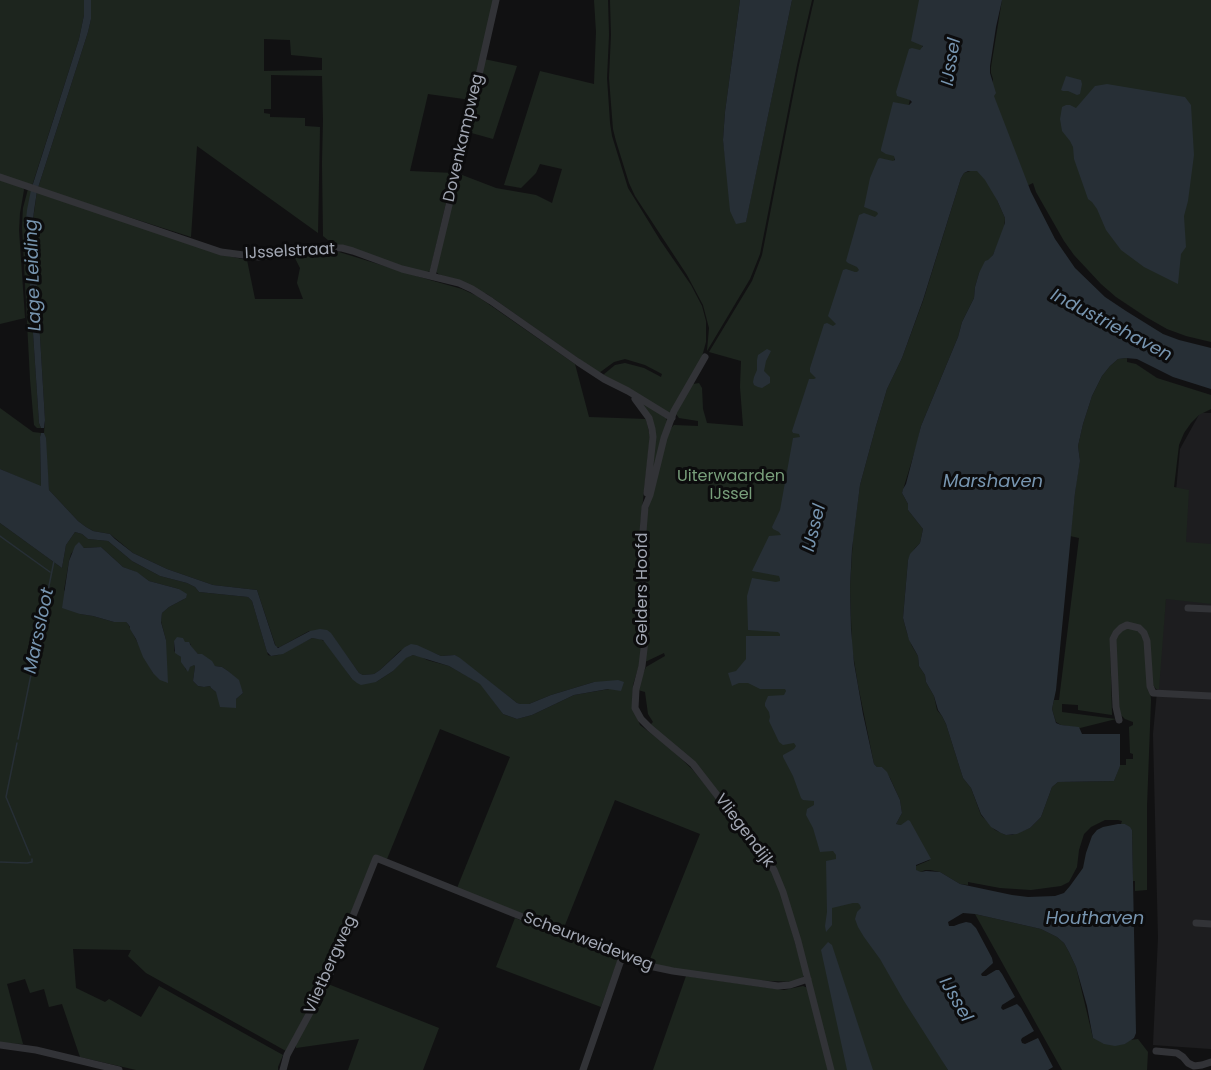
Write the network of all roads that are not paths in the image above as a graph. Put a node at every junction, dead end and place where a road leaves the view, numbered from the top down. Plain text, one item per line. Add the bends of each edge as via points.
1 (496, 0) edge
2 (0, 177) edge
3 (432, 276) junction
4 (705, 357) dead end
5 (628, 391) junction
6 (672, 418) junction
7 (645, 507) junction
8 (1188, 608) dead end
9 (1211, 609) edge
10 (636, 689) joint
11 (1211, 696) edge
12 (1119, 720) dead end
13 (376, 858) joint
14 (1196, 923) dead end
15 (1211, 924) edge
16 (622, 957) junction
17 (808, 979) junction
18 (0, 1045) edge
19 (1156, 1051) dead end
20 (1211, 1062) edge
21 (119, 1070) edge
22 (283, 1070) edge
23 (583, 1070) edge
24 (831, 1070) edge

1 - 3 street, Dovenkampweg
2 - 3 street, IJsselstraat via 221,252 259,256 342,248
3 - 5 street, IJsselstraat via 472,288 578,362
4 - 6 street, Gelders Hoofd
5 - 6 street, IJsselstraat
5 - 7 street, IJsselstraat via 643,408 652,429
6 - 7 street, Gelders Hoofd
7 - 10 street, Gelders Hoofd via 645,640
8 - 9 street
10 - 17 street, Vliegendijk via 635,708 641,719 693,764 774,870
11 - 12 street via 1153,693 1144,633 1127,626 1113,639
13 - 16 street, Scheurweideweg
13 - 22 street, Vlietbergweg via 327,981
14 - 15 street
16 - 17 street, Scheurweideweg via 664,970 773,986
16 - 23 street
17 - 24 street, Vliegendijk
18 - 21 street
19 - 20 street via 1177,1053 1194,1066

